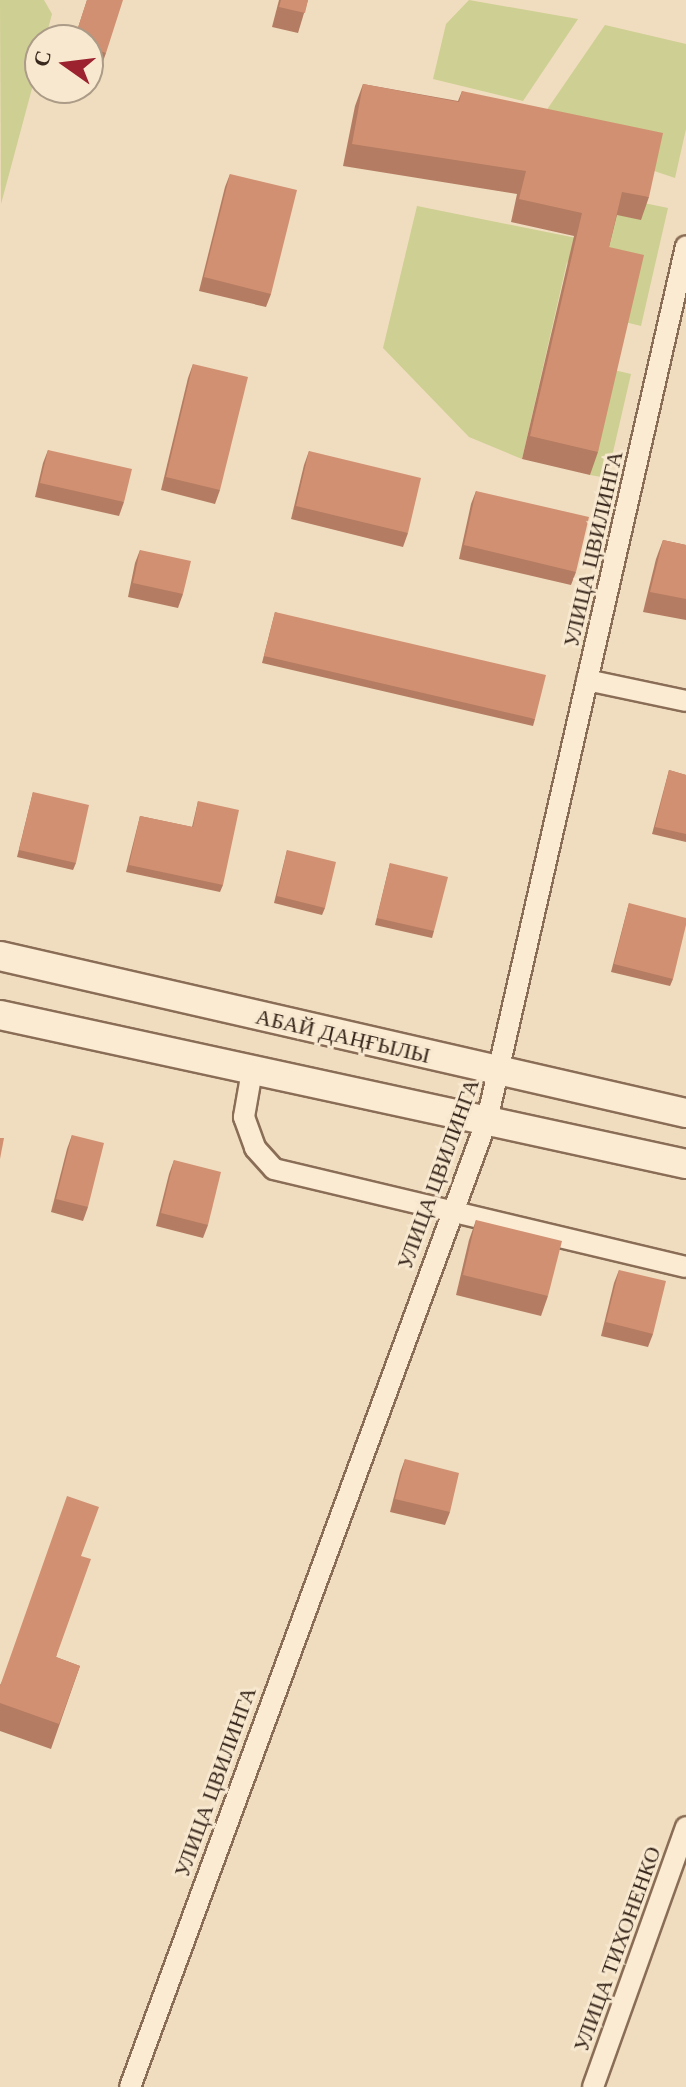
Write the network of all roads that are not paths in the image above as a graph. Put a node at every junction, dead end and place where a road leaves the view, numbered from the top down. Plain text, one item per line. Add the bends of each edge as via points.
1 (686, 246) edge
2 (587, 680) junction
3 (686, 701) edge
4 (0, 956) edge
5 (0, 1015) edge
6 (252, 1071) junction
7 (499, 1072) junction
8 (686, 1113) edge
9 (487, 1120) junction
10 (686, 1164) edge
11 (450, 1213) junction
12 (686, 1267) edge
13 (686, 1827) edge
14 (130, 2087) edge
15 (593, 2087) edge

1 - 2 street, УЛИЦА ЦВИЛИНГА
2 - 3 street
2 - 7 street, УЛИЦА ЦВИЛИНГА
4 - 7 street, АБАЙ ДАҢҒЫЛЫ
5 - 6 street
6 - 9 street
6 - 11 street via 244,1117 255,1148 274,1169
7 - 8 street, АБАЙ ДАҢҒЫЛЫ
7 - 9 street, УЛИЦА ЦВИЛИНГА
9 - 10 street
9 - 11 street, УЛИЦА ЦВИЛИНГА
11 - 12 street
11 - 14 street, УЛИЦА ЦВИЛИНГА
13 - 15 street, УЛИЦА ТИХОНЕНКО

